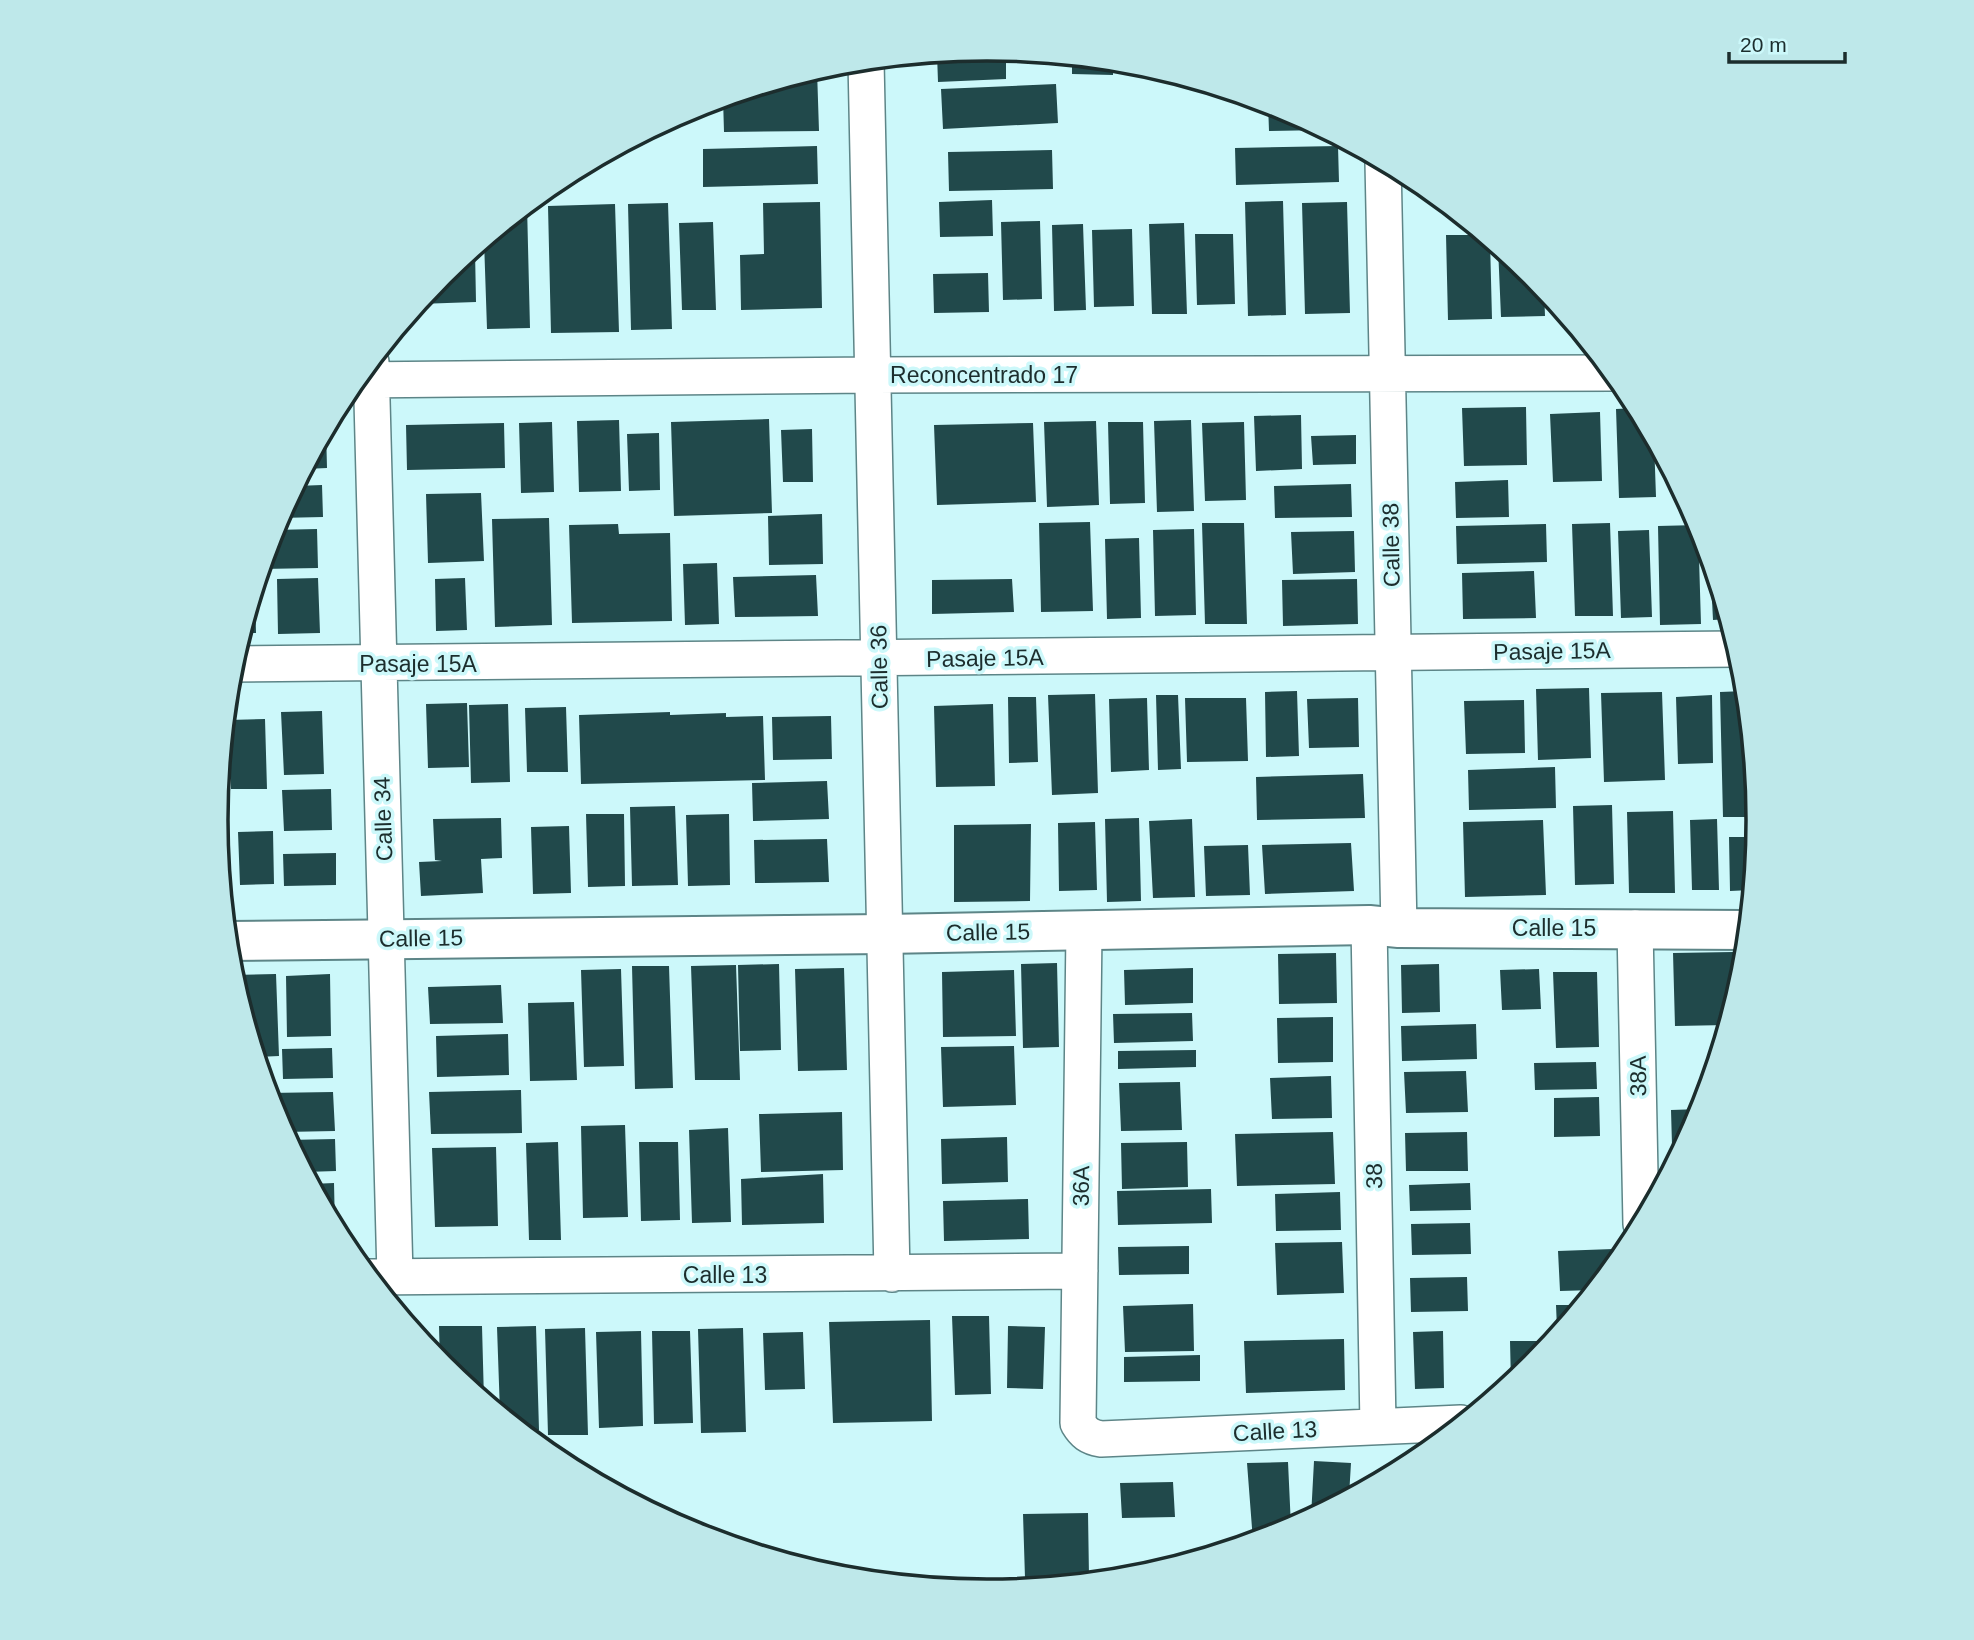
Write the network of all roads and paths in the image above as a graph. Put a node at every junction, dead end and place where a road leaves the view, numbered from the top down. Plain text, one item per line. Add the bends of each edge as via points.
1 (866, 72) edge
2 (1383, 173) edge
3 (1600, 373) edge
4 (373, 374) edge
5 (1387, 374) junction
6 (873, 375) junction
7 (366, 384) edge
8 (1726, 649) edge
9 (1393, 654) junction
10 (878, 659) junction
11 (245, 664) edge
12 (379, 664) junction
13 (1384, 926) junction
14 (1635, 928) junction
15 (1084, 930) junction
16 (1737, 930) edge
17 (885, 934) junction
18 (386, 939) junction
19 (238, 940) edge
20 (1641, 1205) edge
21 (1080, 1271) junction
22 (892, 1274) junction
23 (382, 1276) edge
24 (1447, 1424) edge
25 (1378, 1426) junction
26 (1089, 1437) joint

1 - 6 street, Calle 36
2 - 5 street, Calle 38
3 - 5 street, Reconcentrado 17
4 - 6 street, Reconcentrado 17
5 - 6 street, Reconcentrado 17
5 - 9 street, Calle 38
6 - 10 street, Calle 36
7 - 12 street, Calle 34
8 - 9 street, Pasaje 15A
9 - 10 street, Pasaje 15A
9 - 13 street, Calle 38
10 - 12 street, Pasaje 15A
10 - 17 street, Calle 36
11 - 12 street, Pasaje 15A
12 - 18 street, Calle 34
13 - 14 street, Calle 15
13 - 15 street, Calle 15
13 - 25 street, 38
14 - 16 street, Calle 15
14 - 20 street, 38A
15 - 17 street, Calle 15
15 - 21 street, 36A
17 - 18 street, Calle 15
17 - 22 street, Calle 36
18 - 19 street, Calle 15
18 - 23 street, Calle 34
21 - 22 street, Calle 13
21 - 26 street, 36A via 1078,1423
22 - 23 street, Calle 13
24 - 25 street, Calle 13
25 - 26 street, Calle 13

